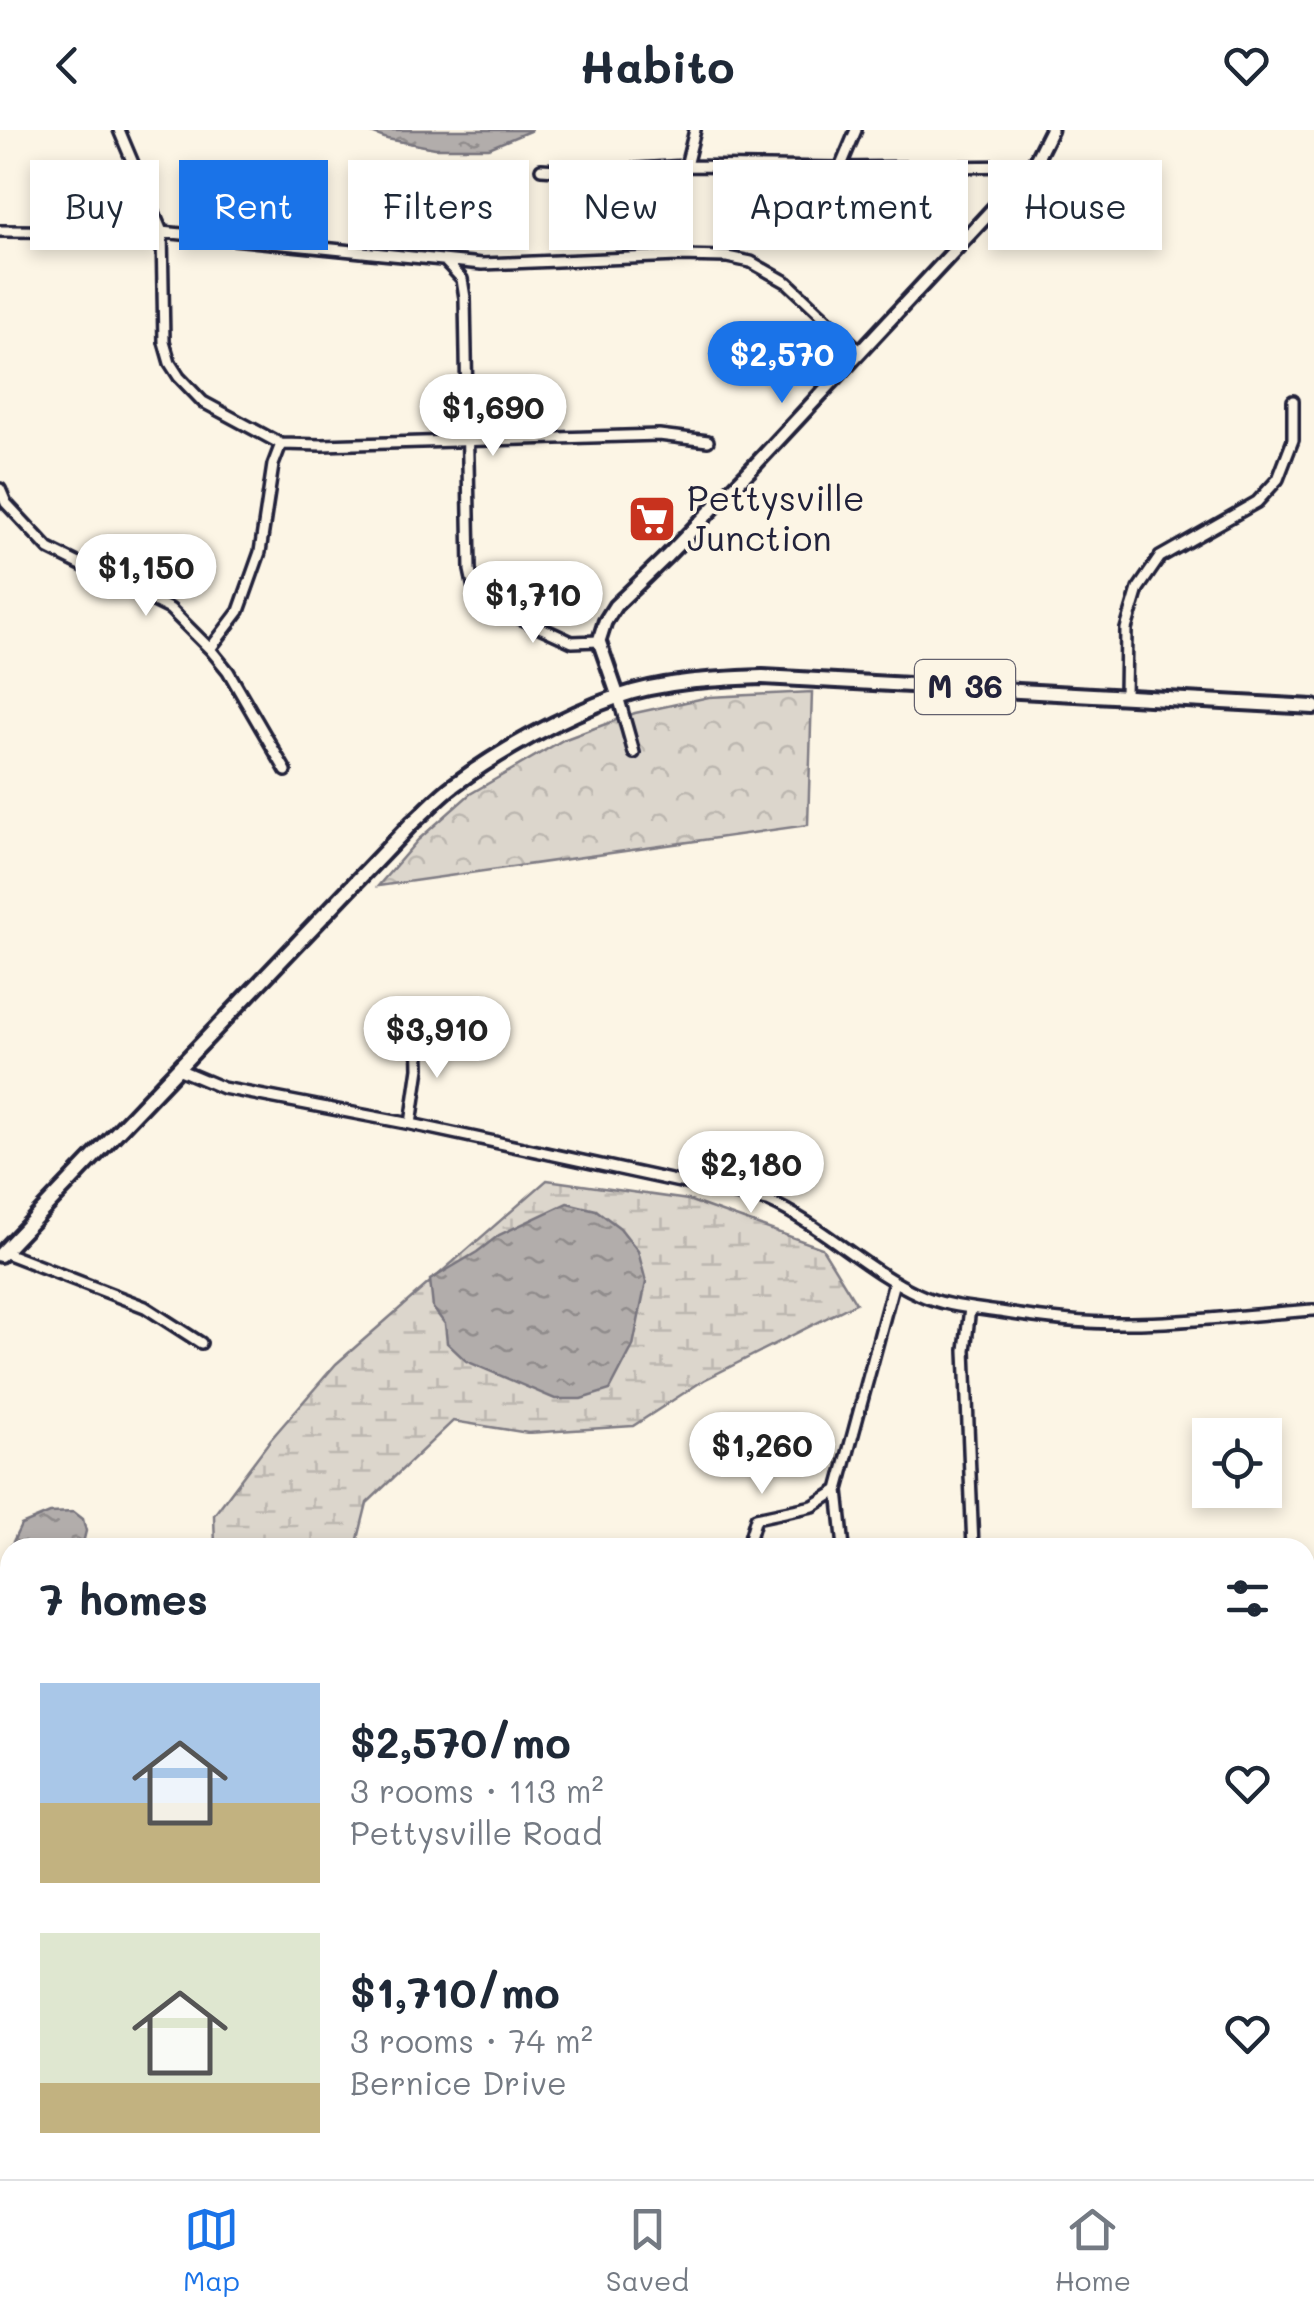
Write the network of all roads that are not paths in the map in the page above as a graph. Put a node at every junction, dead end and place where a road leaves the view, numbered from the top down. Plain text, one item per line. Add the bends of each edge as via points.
1 (119, 130) edge
2 (695, 130) edge
3 (856, 130) edge
4 (1050, 130) edge
5 (688, 160) edge
6 (843, 160) edge
7 (1036, 160) edge
8 (541, 169) dead end
9 (549, 170) edge
10 (988, 214) edge
11 (0, 232) edge
12 (162, 232) junction
13 (445, 262) junction
14 (860, 351) junction
15 (1292, 401) dead end
16 (466, 440) junction
17 (708, 441) dead end
18 (281, 444) junction
19 (0, 490) edge
20 (599, 642) junction
21 (210, 648) junction
22 (618, 696) junction
23 (1124, 696) junction
24 (1314, 707) edge
25 (634, 752) dead end
26 (286, 771) dead end
27 (418, 1034) dead end
28 (178, 1069) junction
29 (411, 1124) junction
30 (2, 1253) edge
31 (894, 1282) junction
32 (970, 1308) junction
33 (1314, 1310) edge
34 (201, 1342) dead end
35 (838, 1490) junction
36 (749, 1538) edge
37 (843, 1538) edge
38 (973, 1538) edge

1 - 12 street
2 - 5 street
3 - 6 street
4 - 7 main road
8 - 9 street
10 - 14 main road
11 - 12 street
12 - 13 street
12 - 18 street via 170,362 203,402
13 - 14 street via 728,257 788,283
13 - 16 street via 462,278
14 - 20 main road via 614,606
15 - 23 street via 1293,440 1278,480 1256,502 1160,557 1138,588 1126,629
16 - 17 street via 659,435
16 - 18 street
16 - 20 street via 476,598 572,642
18 - 21 street via 260,552 239,611
19 - 21 street via 49,549 170,609
20 - 22 main road
21 - 26 street
22 - 23 main road, M 36 via 685,682 762,677
22 - 25 street
22 - 28 main road, M 36 via 452,786
23 - 24 main road, M 36
27 - 29 street
28 - 29 street via 223,1088
28 - 30 main road, M 36
29 - 31 street via 768,1201
30 - 34 street via 145,1308
31 - 32 street
31 - 35 street
32 - 33 street via 1134,1324
32 - 38 street via 965,1350
35 - 36 street via 813,1506 756,1518
35 - 37 street

